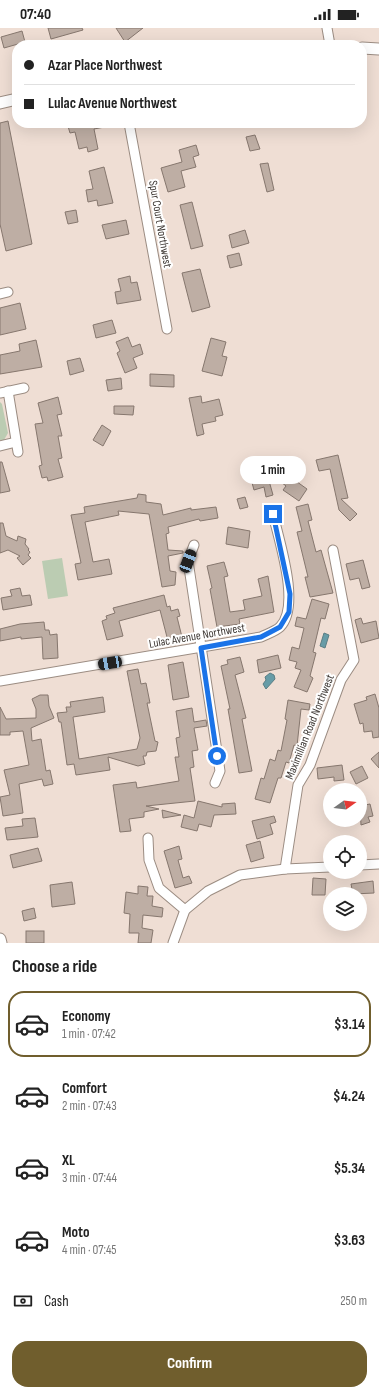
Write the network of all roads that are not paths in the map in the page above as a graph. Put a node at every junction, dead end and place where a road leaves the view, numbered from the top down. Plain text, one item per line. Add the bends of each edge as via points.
1 (327, 28) edge
2 (329, 40) edge
3 (367, 48) edge
4 (379, 49) edge
5 (12, 100) edge
6 (0, 103) edge
7 (130, 128) edge
8 (167, 329) dead end
9 (24, 388) dead end
10 (4, 392) edge
11 (16, 442) junction
12 (0, 446) edge
13 (18, 452) dead end
14 (273, 514) dead end
15 (194, 545) dead end
16 (333, 550) dead end
17 (201, 648) junction
18 (0, 681) edge
19 (215, 783) dead end
20 (148, 838) dead end
21 (379, 864) edge
22 (367, 865) edge
23 (323, 867) edge
24 (285, 869) junction
25 (185, 910) junction
26 (0, 939) edge
27 (1, 943) edge
28 (174, 943) edge

1 - 2 street
3 - 4 street
5 - 6 street
7 - 8 street, Spur Court Northwest
9 - 10 street
10 - 11 street
11 - 12 street
11 - 13 street
14 - 17 street, Lulac Avenue Northwest via 290,594 289,612 280,627 261,637
15 - 17 street via 188,561
16 - 24 street, Maximillian Road Northwest via 354,660 341,680 310,765 298,785
17 - 18 street, Lulac Avenue Northwest
17 - 19 street via 220,771
20 - 25 street via 149,860 159,888
21 - 22 street
23 - 24 street
24 - 25 street via 240,875 208,891
25 - 28 street
26 - 27 street

